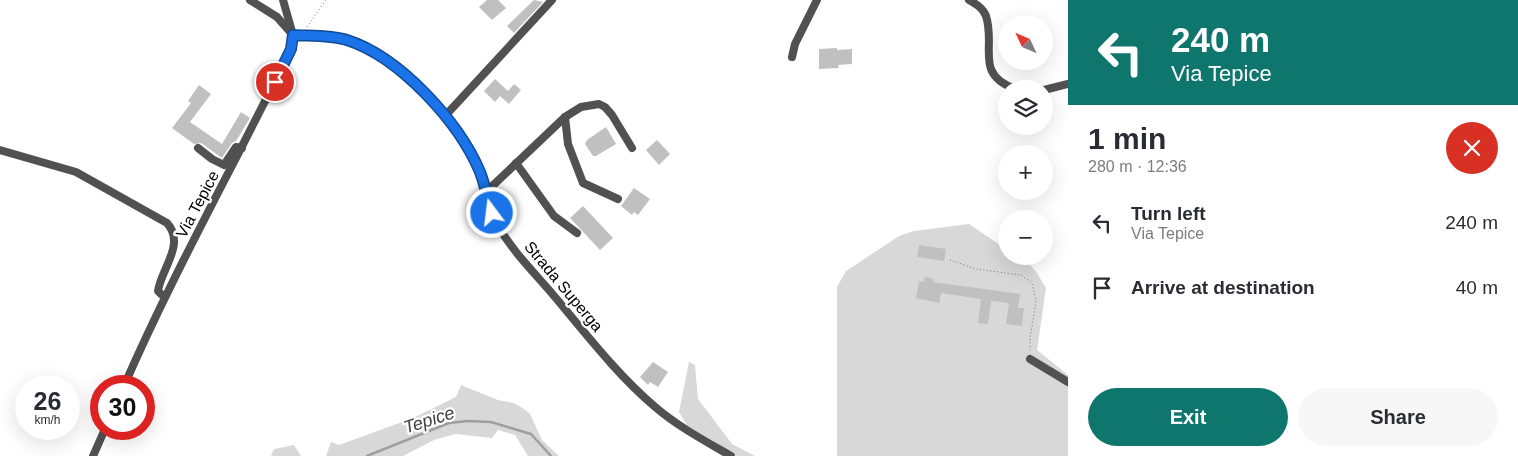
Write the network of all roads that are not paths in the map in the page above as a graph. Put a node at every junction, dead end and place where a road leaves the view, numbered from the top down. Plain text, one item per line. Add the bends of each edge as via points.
1 (250, 0) edge
2 (284, 0) edge
3 (552, 0) edge
4 (817, 0) edge
5 (969, 0) edge
6 (297, 35) junction
7 (792, 57) dead end
8 (1000, 80) edge
9 (1068, 84) edge
10 (1053, 88) edge
11 (445, 116) junction
12 (565, 117) junction
13 (198, 148) dead end
14 (242, 148) junction
15 (632, 148) dead end
16 (0, 150) edge
17 (516, 163) junction
18 (486, 192) junction
19 (618, 199) dead end
20 (577, 233) dead end
21 (164, 297) junction
22 (1030, 359) road end
23 (129, 375) edge
24 (1068, 382) edge
25 (100, 440) edge
26 (93, 456) edge
27 (731, 456) edge

1 - 6 street
2 - 6 street
3 - 11 street
4 - 7 street
5 - 8 street via 986,15 990,70
6 - 11 street, Strada Superga via 345,39 367,49 400,70
6 - 14 street, Via Tepice
9 - 10 street
11 - 18 street, Strada Superga via 462,138
12 - 15 street via 580,107 599,104 612,114
12 - 17 street
12 - 19 street via 568,144 583,183
13 - 14 street via 224,165 236,147
14 - 21 street, Via Tepice
16 - 21 street via 76,172 167,224 174,231 175,241 159,281 158,291
17 - 18 street
17 - 20 street via 554,216
18 - 27 street, Strada Superga via 498,227 532,272 619,372 677,424
21 - 23 street, Via Tepice
22 - 24 street
25 - 26 street

